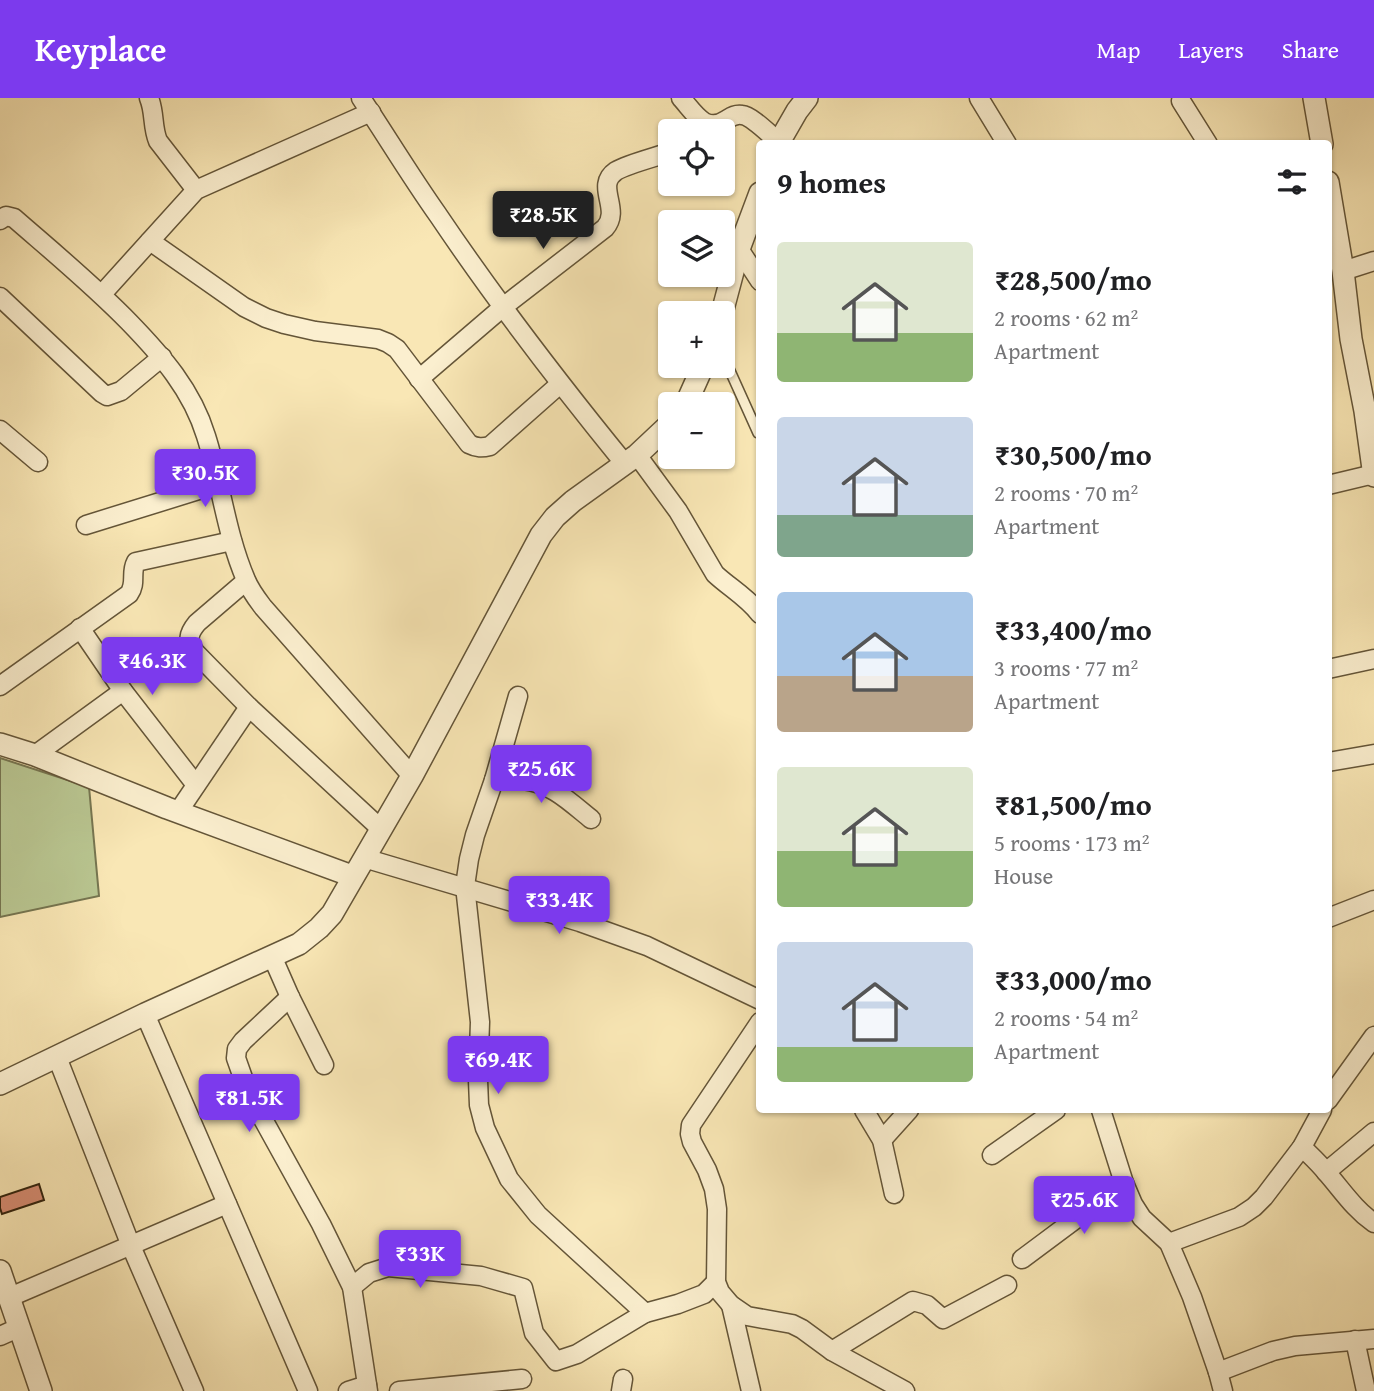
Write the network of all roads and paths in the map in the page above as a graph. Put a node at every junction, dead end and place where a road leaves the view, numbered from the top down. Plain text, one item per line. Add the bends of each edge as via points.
1 (149, 98) edge
2 (681, 98) edge
3 (807, 98) edge
4 (979, 98) edge
5 (1314, 98) edge
6 (1181, 101) dead end
7 (366, 105) edge
8 (700, 119) edge
9 (727, 119) edge
10 (775, 140) edge
11 (780, 140) edge
12 (1005, 140) edge
13 (1205, 140) edge
14 (1321, 140) edge
15 (658, 156) edge
16 (197, 190) junction
17 (754, 219) edge
18 (0, 220) edge
19 (1332, 221) edge
20 (150, 241) junction
21 (739, 249) junction
22 (1374, 261) edge
23 (756, 275) edge
24 (1338, 280) edge
25 (102, 294) junction
26 (0, 297) edge
27 (725, 301) edge
28 (503, 307) junction
29 (162, 357) junction
30 (733, 378) edge
31 (419, 379) junction
32 (560, 384) junction
33 (1369, 409) edge
34 (756, 429) edge
35 (0, 430) edge
36 (658, 435) edge
37 (631, 460) junction
38 (38, 462) dead end
39 (1374, 475) edge
40 (218, 484) junction
41 (1332, 484) edge
42 (86, 525) dead end
43 (232, 541) junction
44 (246, 581) junction
45 (756, 609) edge
46 (80, 628) junction
47 (1374, 659) edge
48 (1332, 668) edge
49 (0, 686) edge
50 (123, 691) junction
51 (517, 696) dead end
52 (249, 707) junction
53 (0, 744) edge
54 (1374, 754) edge
55 (35, 755) junction
56 (1332, 761) edge
57 (412, 776) junction
58 (494, 780) junction
59 (196, 785) junction
60 (178, 812) junction
61 (591, 819) dead end
62 (381, 829) junction
63 (364, 858) junction
64 (352, 876) junction
65 (465, 887) junction
66 (1374, 900) edge
67 (1332, 916) edge
68 (272, 956) junction
69 (290, 997) junction
70 (756, 998) edge
71 (145, 1014) junction
72 (756, 1028) edge
73 (1374, 1036) edge
74 (57, 1057) junction
75 (324, 1065) dead end
76 (0, 1084) edge
77 (1332, 1094) edge
78 (866, 1113) edge
79 (906, 1113) edge
80 (1052, 1113) edge
81 (1102, 1113) edge
82 (1320, 1113) edge
83 (1374, 1132) edge
84 (882, 1140) junction
85 (1302, 1147) junction
86 (992, 1155) dead end
87 (1326, 1172) junction
88 (1124, 1183) junction
89 (894, 1194) dead end
90 (227, 1204) junction
91 (1374, 1223) edge
92 (1169, 1243) junction
93 (131, 1247) junction
94 (1022, 1259) dead end
95 (0, 1271) edge
96 (716, 1282) junction
97 (1007, 1285) dead end
98 (352, 1287) junction
99 (10, 1297) junction
100 (730, 1305) junction
101 (645, 1313) junction
102 (20, 1327) junction
103 (0, 1336) edge
104 (1355, 1339) junction
105 (1374, 1339) edge
106 (832, 1350) junction
107 (1218, 1372) junction
108 (522, 1379) dead end
109 (368, 1388) edge
110 (40, 1391) edge
111 (194, 1391) edge
112 (308, 1391) edge
113 (348, 1391) edge
114 (399, 1391) edge
115 (751, 1391) edge
116 (905, 1391) edge
117 (1223, 1391) edge
118 (1366, 1391) edge

1 - 16 street via 158,141
2 - 8 street
3 - 11 street
4 - 12 street
5 - 14 street
6 - 13 street
7 - 16 street
7 - 28 street
9 - 10 street via 747,116
15 - 28 street via 617,171 606,188 611,222
16 - 20 street
17 - 21 street
18 - 25 street via 14,218
19 - 24 street
20 - 25 street
20 - 31 street via 266,318 388,343
21 - 23 street
21 - 27 street
22 - 24 street
24 - 33 street
25 - 29 street
26 - 29 street via 107,396 121,391
28 - 31 street
28 - 32 street
29 - 40 street via 192,401
30 - 34 lane
31 - 32 street via 469,444 482,448 490,446
32 - 37 street
33 - 39 street
35 - 38 street
36 - 37 street
37 - 45 street via 678,511 715,573
37 - 57 street via 573,501 541,535
39 - 41 street
40 - 42 street
40 - 43 street
43 - 44 street
43 - 46 street via 136,562 129,594
44 - 52 street via 197,623 189,637 195,652
44 - 57 street via 262,607
46 - 49 street
46 - 50 street
47 - 48 street
50 - 55 street
50 - 59 street
51 - 58 street
52 - 59 street
52 - 62 street
53 - 55 street
54 - 56 street
55 - 60 street
57 - 62 street
58 - 61 street via 523,780 548,787
58 - 65 street via 468,859
59 - 60 street
60 - 64 street
62 - 63 street
63 - 64 street
63 - 65 street
64 - 68 street via 319,928 299,944
65 - 70 street via 646,946
65 - 101 street via 480,1022 479,1105 485,1128 522,1197
66 - 67 street
68 - 69 street
68 - 71 street
69 - 75 street
69 - 98 street via 243,1041 236,1058 248,1092
71 - 74 street
71 - 90 street
72 - 96 street via 691,1125 692,1142 707,1170 717,1209
73 - 77 street
74 - 76 street
74 - 93 street
78 - 84 street
79 - 84 street
80 - 86 street
81 - 88 street
82 - 85 street
83 - 87 street
84 - 89 street
85 - 87 street
85 - 92 street via 1254,1207
87 - 91 street
88 - 92 street via 1142,1218
88 - 94 street
90 - 93 street
90 - 112 street
92 - 107 street
93 - 99 street
93 - 111 street
95 - 99 street
96 - 100 street
96 - 101 street via 704,1294
97 - 106 street via 943,1319 927,1305 913,1301
98 - 101 street via 369,1273 388,1267 481,1276 523,1288 534,1334 556,1361 577,1354
98 - 109 street
99 - 102 street
100 - 106 street via 747,1316 792,1324
100 - 115 street
102 - 103 street
102 - 110 street
104 - 105 street
104 - 107 street via 1273,1351
104 - 118 street
106 - 116 street
107 - 117 street
108 - 114 street
109 - 113 street

